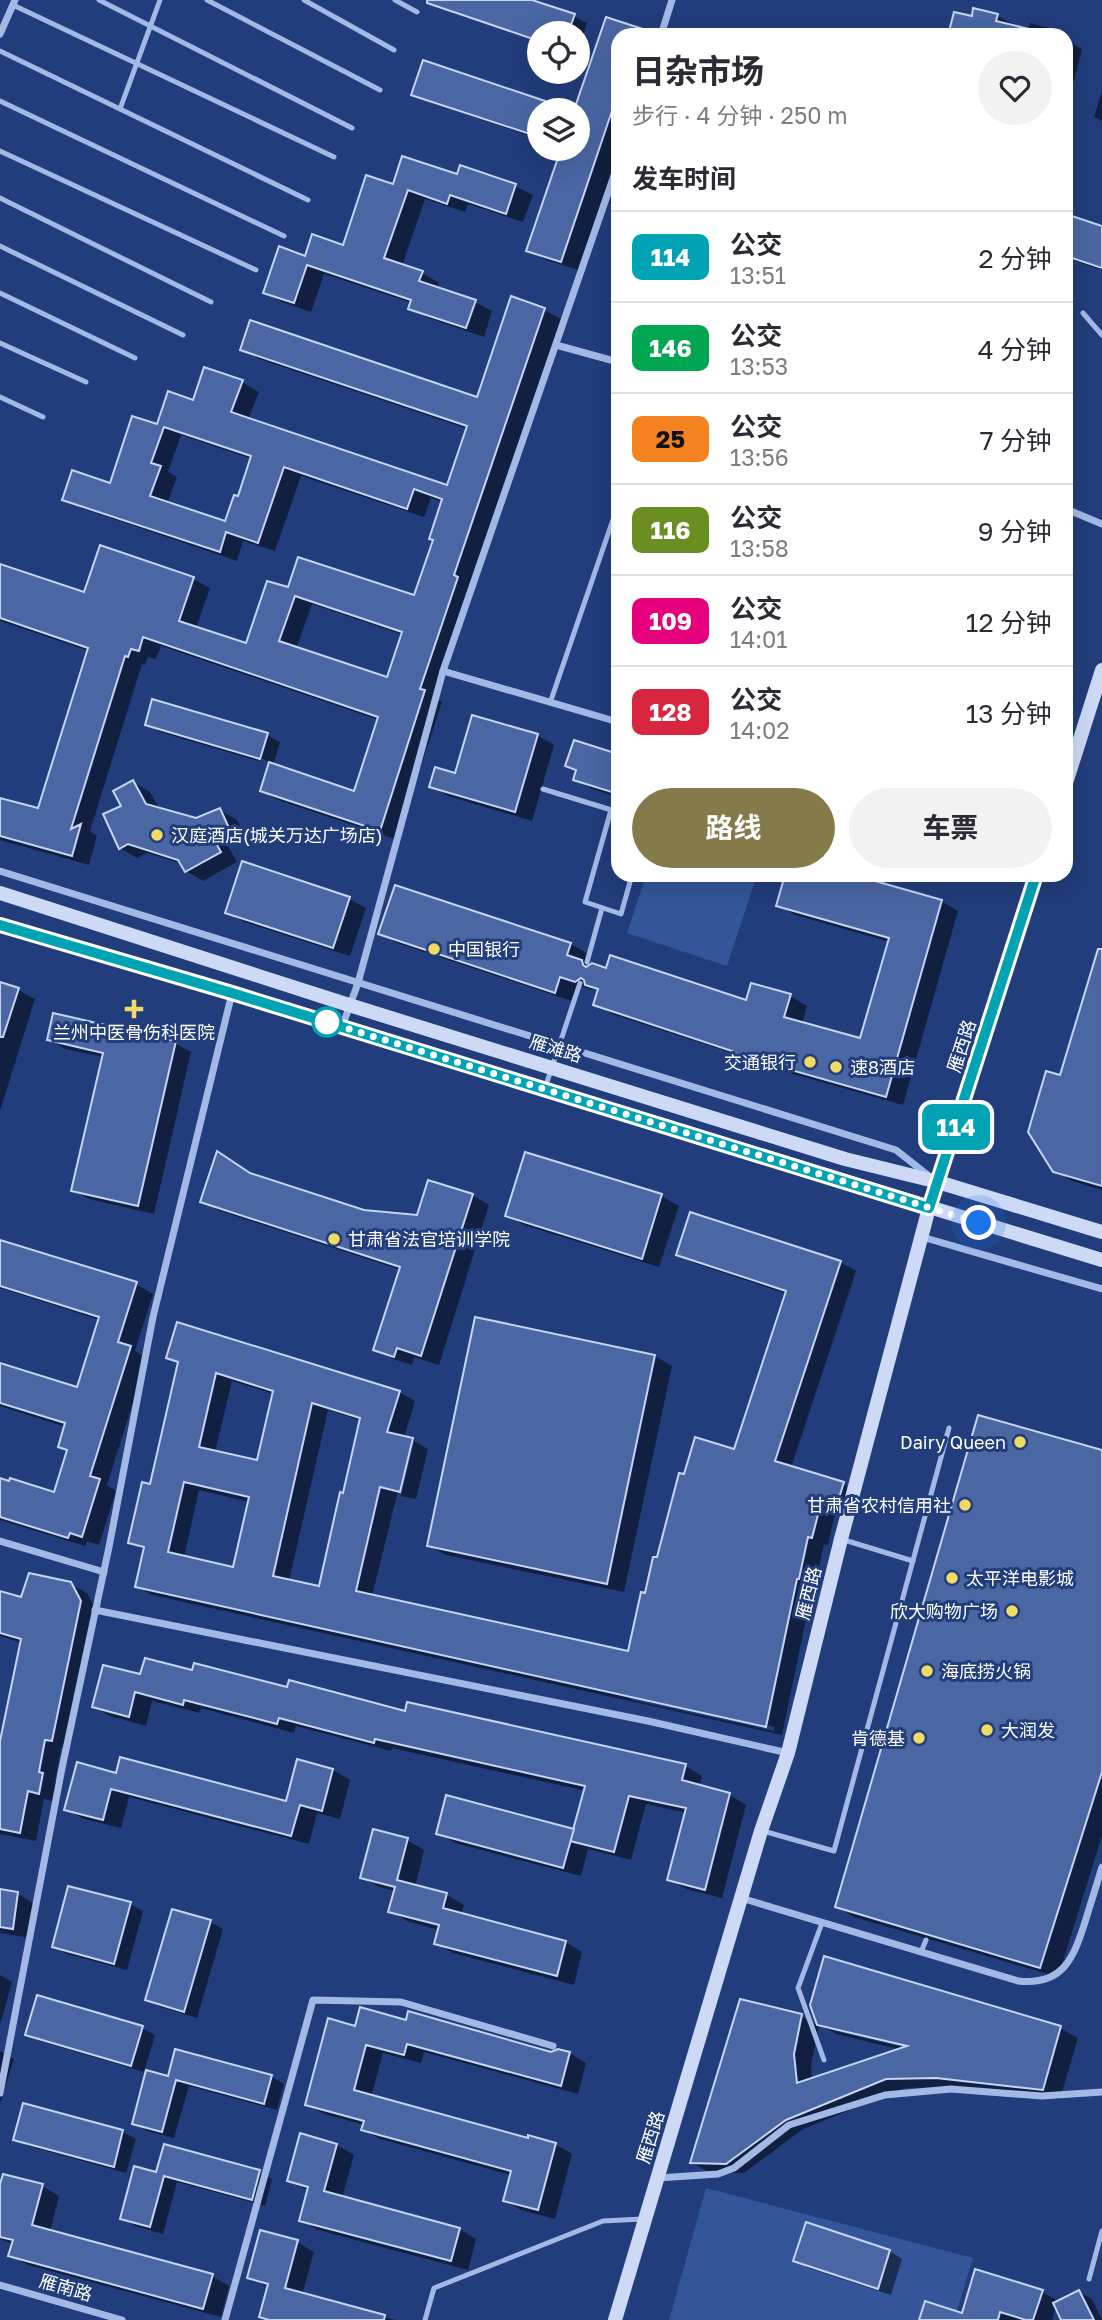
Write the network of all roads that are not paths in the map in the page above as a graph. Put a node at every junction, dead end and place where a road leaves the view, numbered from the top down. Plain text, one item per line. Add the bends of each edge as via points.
1 (99, 0) edge
2 (160, 0) edge
3 (207, 0) edge
4 (304, 0) edge
5 (396, 0) edge
6 (672, 0) edge
7 (14, 3) edge
8 (417, 12) dead end
9 (150, 26) junction
10 (663, 28) edge
11 (0, 34) edge
12 (394, 50) dead end
13 (0, 51) edge
14 (136, 64) junction
15 (380, 90) dead end
16 (0, 101) edge
17 (120, 109) junction
18 (352, 128) dead end
19 (0, 151) edge
20 (334, 157) dead end
21 (611, 184) edge
22 (0, 198) edge
23 (307, 200) dead end
24 (284, 236) dead end
25 (0, 246) edge
26 (256, 270) dead end
27 (0, 293) edge
28 (211, 302) dead end
29 (1083, 313) dead end
30 (183, 335) dead end
31 (1102, 335) edge
32 (0, 343) edge
33 (556, 345) junction
34 (135, 358) dead end
35 (611, 360) edge
36 (86, 382) dead end
37 (0, 397) edge
38 (43, 418) dead end
39 (1073, 512) edge
40 (1102, 524) edge
41 (611, 525) edge
42 (1102, 670) edge
43 (443, 671) junction
44 (550, 703) junction
45 (611, 720) edge
46 (1073, 761) edge
47 (543, 789) dead end
48 (611, 810) edge
49 (611, 823) edge
50 (0, 871) edge
51 (630, 882) edge
52 (1034, 882) edge
53 (0, 893) edge
54 (602, 908) junction
55 (0, 925) edge
56 (587, 962) dead end
57 (358, 983) junction
58 (580, 983) dead end
59 (232, 993) junction
60 (349, 1005) junction
61 (342, 1027) junction
62 (560, 1044) junction
63 (552, 1067) junction
64 (545, 1088) junction
65 (937, 1182) junction
66 (929, 1208) junction
67 (1102, 1232) edge
68 (922, 1237) junction
69 (1102, 1260) edge
70 (1102, 1289) edge
71 (949, 1428) dead end
72 (841, 1539) junction
73 (0, 1541) edge
74 (913, 1561) junction
75 (104, 1572) junction
76 (95, 1610) junction
77 (788, 1753) junction
78 (761, 1831) junction
79 (1102, 1867) edge
80 (741, 1898) junction
81 (822, 1923) junction
82 (926, 1940) dead end
83 (921, 1952) junction
84 (553, 2046) dead end
85 (824, 2060) dead end
86 (1102, 2092) edge
87 (0, 2093) edge
88 (658, 2178) junction
89 (646, 2219) junction
90 (1102, 2231) edge
91 (1089, 2279) dead end
92 (0, 2285) edge
93 (122, 2320) edge
94 (225, 2320) edge
95 (425, 2320) edge
96 (615, 2320) edge

1 - 9 lane
2 - 9 lane
3 - 15 lane
4 - 12 lane
5 - 8 lane
6 - 10 street
7 - 11 street
7 - 14 lane
9 - 14 lane
9 - 18 lane
13 - 17 lane
14 - 17 lane
14 - 20 lane
16 - 24 lane
17 - 23 lane
19 - 26 lane
21 - 33 street
22 - 28 lane
25 - 30 lane
27 - 34 lane
29 - 31 lane
32 - 36 lane
33 - 35 street
33 - 43 street
37 - 38 lane
39 - 40 street
41 - 44 lane
42 - 46 main road
43 - 44 street
43 - 57 street
44 - 45 street
47 - 48 lane
49 - 54 lane via 585,902
50 - 57 street
51 - 54 lane via 621,914
52 - 65 main road, 雁西路
53 - 60 main road, 雁滩路
54 - 56 lane
55 - 59 main road
57 - 60 street
57 - 62 street
58 - 62 lane
59 - 61 main road
59 - 75 street via 153,1317
60 - 61 street
60 - 63 main road, 雁滩路
61 - 64 main road
62 - 63 lane
62 - 65 street via 896,1150
63 - 64 lane
63 - 65 main road, 雁滩路
64 - 66 main road
65 - 66 main road, 雁西路
65 - 67 main road, 雁滩路
66 - 68 main road, 雁西路
66 - 69 main road
68 - 70 street
68 - 72 main road, 雁西路
71 - 74 lane
72 - 74 lane
72 - 77 main road, 雁西路
73 - 75 street
74 - 78 lane via 834,1851
75 - 76 street
76 - 77 street
76 - 87 street
77 - 78 main road, 雁西路
78 - 80 main road, 雁西路
79 - 83 street via 1069,1963 1055,1975 1036,1983 1018,1981
80 - 81 street
80 - 88 main road, 雁西路
81 - 83 street
81 - 85 lane via 798,1988
82 - 83 lane
84 - 94 street via 401,2002 313,2000
86 - 88 street via 1042,2096 951,2089 886,2095 789,2125 734,2168 718,2174
88 - 89 main road, 雁西路
89 - 95 lane via 603,2221 434,2288
89 - 96 main road, 雁西路
90 - 91 lane
92 - 93 street, 雁南路

